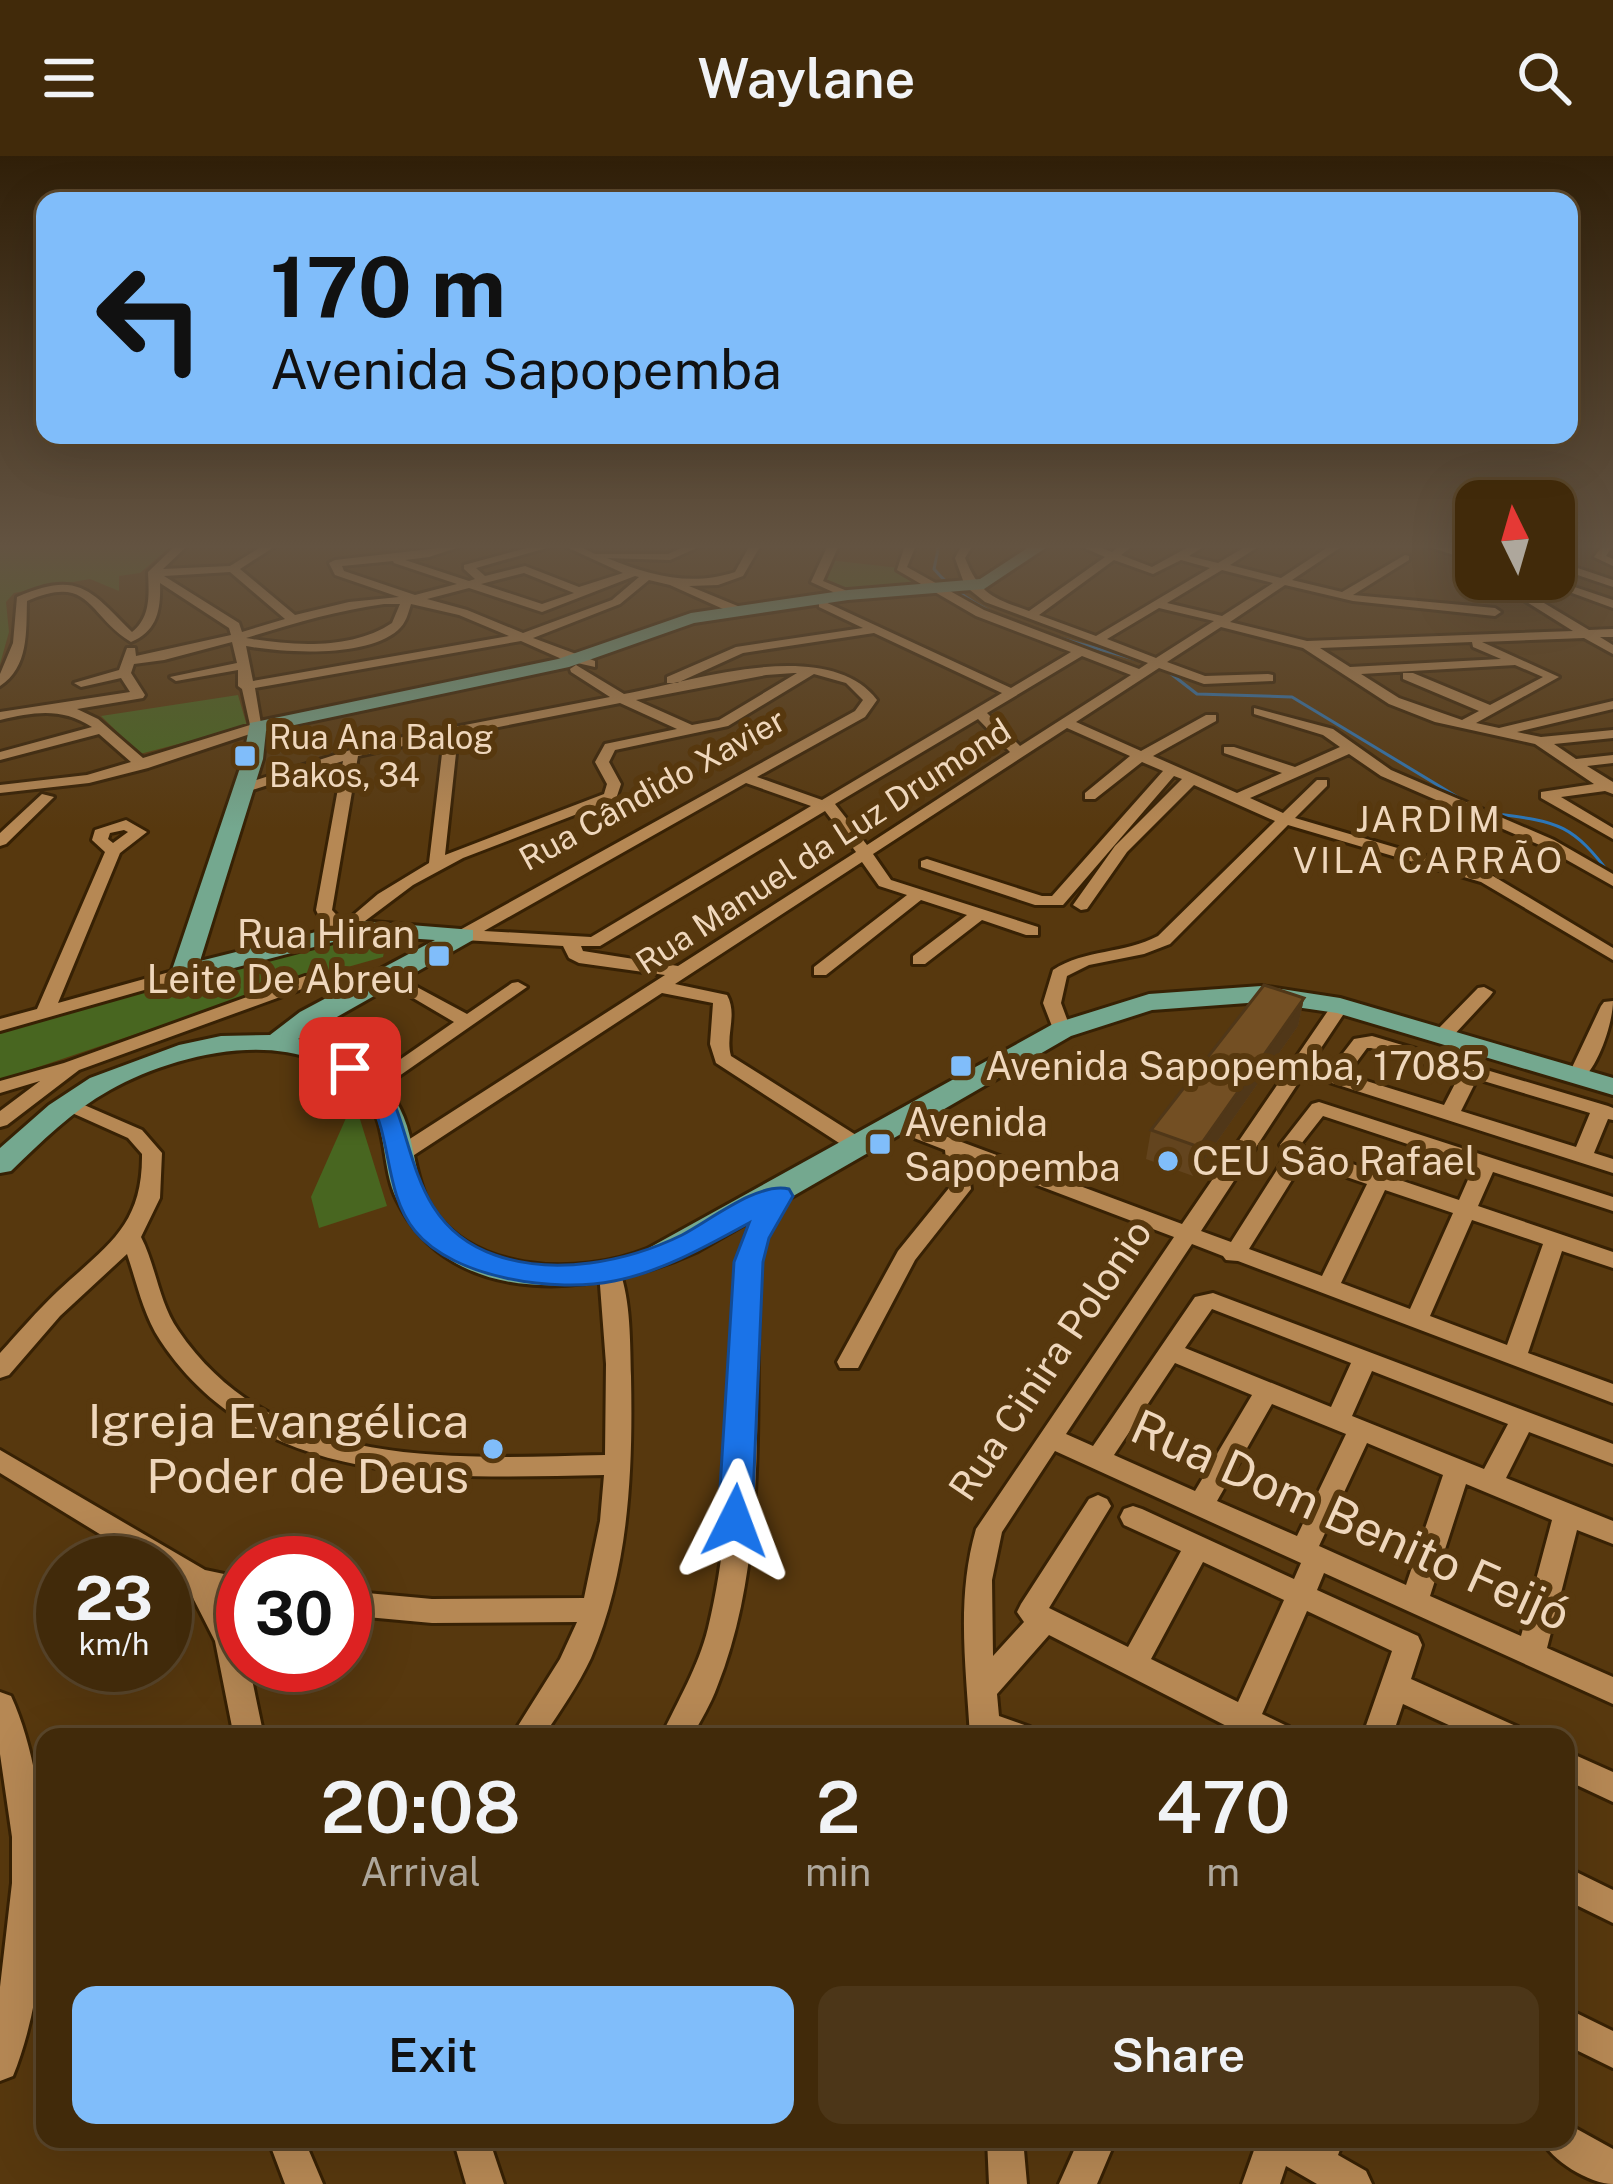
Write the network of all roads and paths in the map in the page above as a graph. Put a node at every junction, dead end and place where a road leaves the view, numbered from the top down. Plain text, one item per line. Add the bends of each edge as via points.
1 (238, 639) edge
2 (20, 640) edge
3 (131, 640) edge
4 (235, 640) edge
5 (241, 640) edge
6 (350, 640) edge
7 (515, 640) edge
8 (528, 640) edge
9 (631, 640) edge
10 (645, 640) edge
11 (809, 640) edge
12 (895, 640) edge
13 (1051, 640) edge
14 (1097, 640) edge
15 (1193, 640) edge
16 (1287, 640) edge
17 (1511, 640) edge
18 (1472, 641) junction
19 (1307, 645) junction
20 (1080, 652) junction
21 (1519, 662) junction
22 (573, 664) junction
23 (127, 666) junction
24 (240, 666) junction
25 (1148, 667) junction
26 (811, 670) junction
27 (1349, 670) junction
28 (1408, 676) dead end
29 (176, 677) dead end
30 (1268, 678) dead end
31 (81, 683) dead end
32 (245, 686) junction
33 (11, 687) edge
34 (1010, 692) junction
35 (641, 694) junction
36 (622, 699) junction
37 (45, 705) junction
38 (1613, 705) edge
39 (68, 706) junction
40 (1259, 711) dead end
41 (1492, 711) junction
42 (980, 712) junction
43 (0, 716) edge
44 (1211, 718) dead end
45 (1067, 723) junction
46 (1464, 725) junction
47 (101, 729) junction
48 (694, 731) junction
49 (1499, 732) junction
50 (257, 733) junction
51 (451, 733) junction
52 (1613, 734) edge
53 (1540, 741) junction
54 (1350, 748) junction
55 (1229, 750) dead end
56 (352, 752) junction
57 (1020, 754) junction
58 (0, 756) edge
59 (1141, 757) junction
60 (1613, 759) edge
61 (1575, 763) junction
62 (143, 765) junction
63 (1171, 771) junction
64 (1294, 772) junction
65 (745, 778) junction
66 (1190, 780) junction
67 (1322, 783) dead end
68 (243, 789) junction
69 (0, 790) edge
70 (1612, 795) edge
71 (1090, 796) dead end
72 (47, 797) junction
73 (1236, 799) junction
74 (0, 801) edge
75 (826, 804) junction
76 (1286, 820) junction
77 (1613, 834) edge
78 (0, 841) edge
79 (113, 851) dead end
80 (865, 855) junction
81 (927, 864) dead end
82 (436, 869) junction
83 (1613, 881) edge
84 (919, 894) junction
85 (1081, 905) dead end
86 (979, 914) junction
87 (344, 931) junction
88 (1032, 931) dead end
89 (464, 935) junction
90 (571, 944) junction
91 (1613, 955) edge
92 (919, 960) dead end
93 (820, 971) dead end
94 (684, 972) junction
95 (184, 973) junction
96 (389, 977) junction
97 (518, 987) dead end
98 (662, 987) junction
99 (1484, 992) dead end
100 (1340, 1006) junction
101 (1610, 1006) edge
102 (45, 1012) junction
103 (309, 1018) junction
104 (468, 1022) junction
105 (0, 1025) edge
106 (1062, 1030) junction
107 (1445, 1033) junction
108 (274, 1045) junction
109 (1613, 1047) edge
110 (201, 1048) junction
111 (72, 1066) junction
112 (1584, 1066) junction
113 (1303, 1067) junction
114 (1472, 1071) junction
115 (1334, 1078) junction
116 (372, 1086) junction
117 (0, 1087) edge
118 (68, 1104) junction
119 (1609, 1104) edge
120 (1449, 1114) junction
121 (0, 1121) edge
122 (898, 1125) junction
123 (860, 1147) junction
124 (955, 1150) junction
125 (1298, 1153) junction
126 (398, 1156) junction
127 (1582, 1156) junction
128 (1486, 1162) junction
129 (0, 1164) edge
130 (1613, 1166) edge
131 (1379, 1180) junction
132 (779, 1196) junction
133 (1613, 1204) edge
134 (1465, 1209) junction
135 (1186, 1236) junction
136 (1555, 1240) junction
137 (132, 1241) junction
138 (1234, 1255) junction
139 (1613, 1259) edge
140 (610, 1272) junction
141 (1327, 1289) junction
142 (1416, 1322) junction
143 (1168, 1351) junction
144 (1366, 1358) junction
145 (1514, 1359) junction
146 (849, 1362) dead end
147 (0, 1369) edge
148 (1266, 1392) junction
149 (1613, 1392) edge
150 (1522, 1421) junction
151 (1348, 1425) junction
152 (1049, 1437) junction
153 (1613, 1454) edge
154 (1098, 1459) junction
155 (0, 1460) edge
156 (618, 1465) junction
157 (1458, 1470) junction
158 (1490, 1483) junction
159 (1098, 1506) dead end
160 (1199, 1507) junction
161 (1568, 1514) junction
162 (1133, 1517) dead end
163 (1613, 1533) edge
164 (1197, 1547) junction
165 (1310, 1555) junction
166 (198, 1580) junction
167 (216, 1584) edge
168 (1301, 1594) junction
169 (1414, 1601) junction
170 (372, 1605) edge
171 (216, 1606) edge
172 (594, 1610) junction
173 (1042, 1621) junction
174 (1531, 1654) junction
175 (1133, 1665) junction
176 (1395, 1686) junction
177 (984, 1688) junction
178 (1613, 1691) edge
179 (243, 1692) edge
180 (0, 1705) edge
181 (1244, 1720) junction
182 (248, 1728) edge
183 (532, 1728) edge
184 (681, 1728) edge
185 (985, 1728) edge
186 (1260, 1728) edge
187 (1380, 1728) edge
188 (1487, 1728) edge
189 (1575, 1769) edge
190 (1613, 1787) edge
191 (1575, 1888) edge
192 (1613, 1907) edge
193 (1575, 2031) edge
194 (1613, 2050) edge
195 (0, 2063) edge
196 (290, 2148) edge
197 (474, 2148) edge
198 (1006, 2148) edge
199 (1094, 2148) edge
200 (1273, 2148) edge
201 (1575, 2148) edge
202 (1321, 2151) edge
203 (1613, 2170) edge
204 (304, 2184) edge
205 (485, 2184) edge
206 (1008, 2184) edge
207 (1078, 2184) edge
208 (1261, 2184) edge
209 (1352, 2184) edge

1 - 24 street
2 - 33 street
3 - 23 street
4 - 23 street
5 - 6 street via 294,650
7 - 32 street
8 - 22 street
9 - 22 main road
10 - 22 main road
11 - 35 street via 740,650
12 - 34 street
13 - 20 street
14 - 25 street
15 - 25 street, Rua Manuel da Luz Drumond
16 - 19 street
17 - 18 street
18 - 19 street
18 - 21 street
19 - 27 street
20 - 25 street
20 - 34 street
21 - 27 street
21 - 41 street via 1552,678
22 - 36 street
22 - 50 main road
23 - 31 street
23 - 39 street via 138,694
24 - 29 street
24 - 32 street
25 - 30 street via 1213,682
25 - 45 street, Rua Manuel da Luz Drumond
26 - 35 street, Rua Cândido Xavier
26 - 48 street via 738,716
26 - 65 street, Rua Cândido Xavier via 853,681 866,693 867,708
27 - 46 street via 1394,701
28 - 41 street
32 - 50 street
33 - 37 street
34 - 42 street
35 - 36 street, Rua Cândido Xavier
36 - 48 street
36 - 51 street, Rua Cândido Xavier
37 - 39 street
37 - 43 street
38 - 49 street
39 - 47 street
40 - 54 street via 1328,732
41 - 46 street
42 - 57 street
42 - 75 street
44 - 59 street
45 - 57 street, Rua Manuel da Luz Drumond
45 - 59 street
46 - 49 street
47 - 58 street
47 - 62 street
48 - 82 street via 610,747 602,762 611,796
49 - 53 street
50 - 62 street
50 - 68 main road
50 - 72 street via 104,786
51 - 56 street, Rua Cândido Xavier
51 - 82 street
52 - 53 street
53 - 61 street
54 - 64 street
54 - 83 street via 1386,773
55 - 64 street
56 - 68 street, Rua Cândido Xavier
56 - 87 street via 324,910
57 - 80 street, Rua Manuel da Luz Drumond
59 - 63 street
59 - 71 street
60 - 61 street
61 - 70 street
62 - 69 street
63 - 66 street
63 - 81 street via 1057,901
64 - 73 street
65 - 75 street
65 - 89 street, Rua Cândido Xavier
66 - 73 street
66 - 85 street via 1121,848
67 - 76 street
68 - 95 main road
70 - 77 street via 1546,795
72 - 74 street
72 - 78 street
73 - 76 street
75 - 80 street
75 - 90 street via 594,942
76 - 91 street via 1487,880
76 - 106 street via 1164,940 1065,968 1052,1003
79 - 102 street
80 - 84 street via 885,883
80 - 94 street, Rua Manuel da Luz Drumond
82 - 87 street
84 - 86 street
84 - 93 street
86 - 88 street
86 - 92 street
87 - 89 main road
87 - 95 main road
89 - 90 street
89 - 96 main road, Rua Cândido Xavier
90 - 94 street via 585,959
94 - 98 street, Rua Manuel da Luz Drumond
95 - 102 street
96 - 103 main road, Rua Cândido Xavier
96 - 104 street
96 - 111 street via 311,980
97 - 104 street
98 - 123 street via 721,999 723,1059
98 - 126 street, Rua Manuel da Luz Drumond
99 - 107 street
100 - 106 main road via 1211,994 1120,1008
100 - 107 main road
100 - 113 street, Rua Cinira Polonio
101 - 112 street
102 - 105 street
103 - 108 main road, Rua Cândido Xavier
103 - 110 main road
104 - 116 street
106 - 122 main road
107 - 112 main road
108 - 110 main road
108 - 116 main road via 329,1056
109 - 112 street
110 - 118 main road via 124,1072
111 - 117 street
111 - 121 street
112 - 119 main road
113 - 115 street
113 - 135 street, Rua Cinira Polonio
114 - 115 street via 1364,1042
114 - 119 street
114 - 120 street
115 - 120 street
116 - 126 main road
118 - 129 main road
118 - 137 street via 135,1134 152,1154 150,1198
119 - 127 street
120 - 127 street
122 - 123 main road
122 - 124 street
123 - 132 main road
124 - 135 street
124 - 146 street via 960,1189 906,1256
125 - 128 street via 1289,1145 1317,1108
125 - 131 street
125 - 138 street
126 - 140 main road via 427,1227 462,1253 525,1273
127 - 130 street
128 - 133 street
128 - 134 street
131 - 134 street
131 - 141 street
132 - 140 main road via 687,1244
132 - 184 street via 749,1262 733,1563 705,1686
134 - 136 street
134 - 142 street
135 - 138 street
135 - 152 street, Rua Cinira Polonio
136 - 139 street
136 - 145 street
137 - 147 street
137 - 156 street via 167,1334 186,1359 225,1402 280,1433 368,1459
138 - 141 street
140 - 156 street via 622,1357
141 - 142 street
142 - 145 street
143 - 144 street via 1213,1300
143 - 148 street
143 - 154 street
144 - 150 street
144 - 151 street
145 - 149 street
148 - 151 street
148 - 160 street
150 - 153 street
150 - 158 street
151 - 157 street
151 - 165 street
152 - 154 street, Rua Dom Benito Feijó
152 - 177 street, Rua Cinira Polonio via 989,1529 978,1561 974,1604
154 - 160 street, Rua Dom Benito Feijó
155 - 166 street
156 - 172 street
157 - 158 street
157 - 169 street
158 - 161 street
159 - 173 street via 1032,1605
160 - 165 street, Rua Dom Benito Feijó
161 - 163 street
161 - 174 street
162 - 164 street
164 - 168 street
164 - 175 street
165 - 168 street
165 - 169 street, Rua Dom Benito Feijó
166 - 167 street
166 - 171 street
168 - 176 street via 1410,1647
168 - 181 street
169 - 174 street, Rua Dom Benito Feijó
170 - 172 street
172 - 183 street via 578,1655
173 - 175 street
173 - 177 street
174 - 178 street, Rua Dom Benito Feijó
175 - 181 street
176 - 187 street
176 - 188 street
177 - 185 street, Rua Cinira Polonio
179 - 182 street
180 - 195 street via 19,1753 28,1906
181 - 186 street
189 - 190 street
191 - 192 street
193 - 194 street
196 - 204 street
197 - 205 street
198 - 206 street
199 - 207 street
200 - 208 street
201 - 203 street
202 - 209 street

